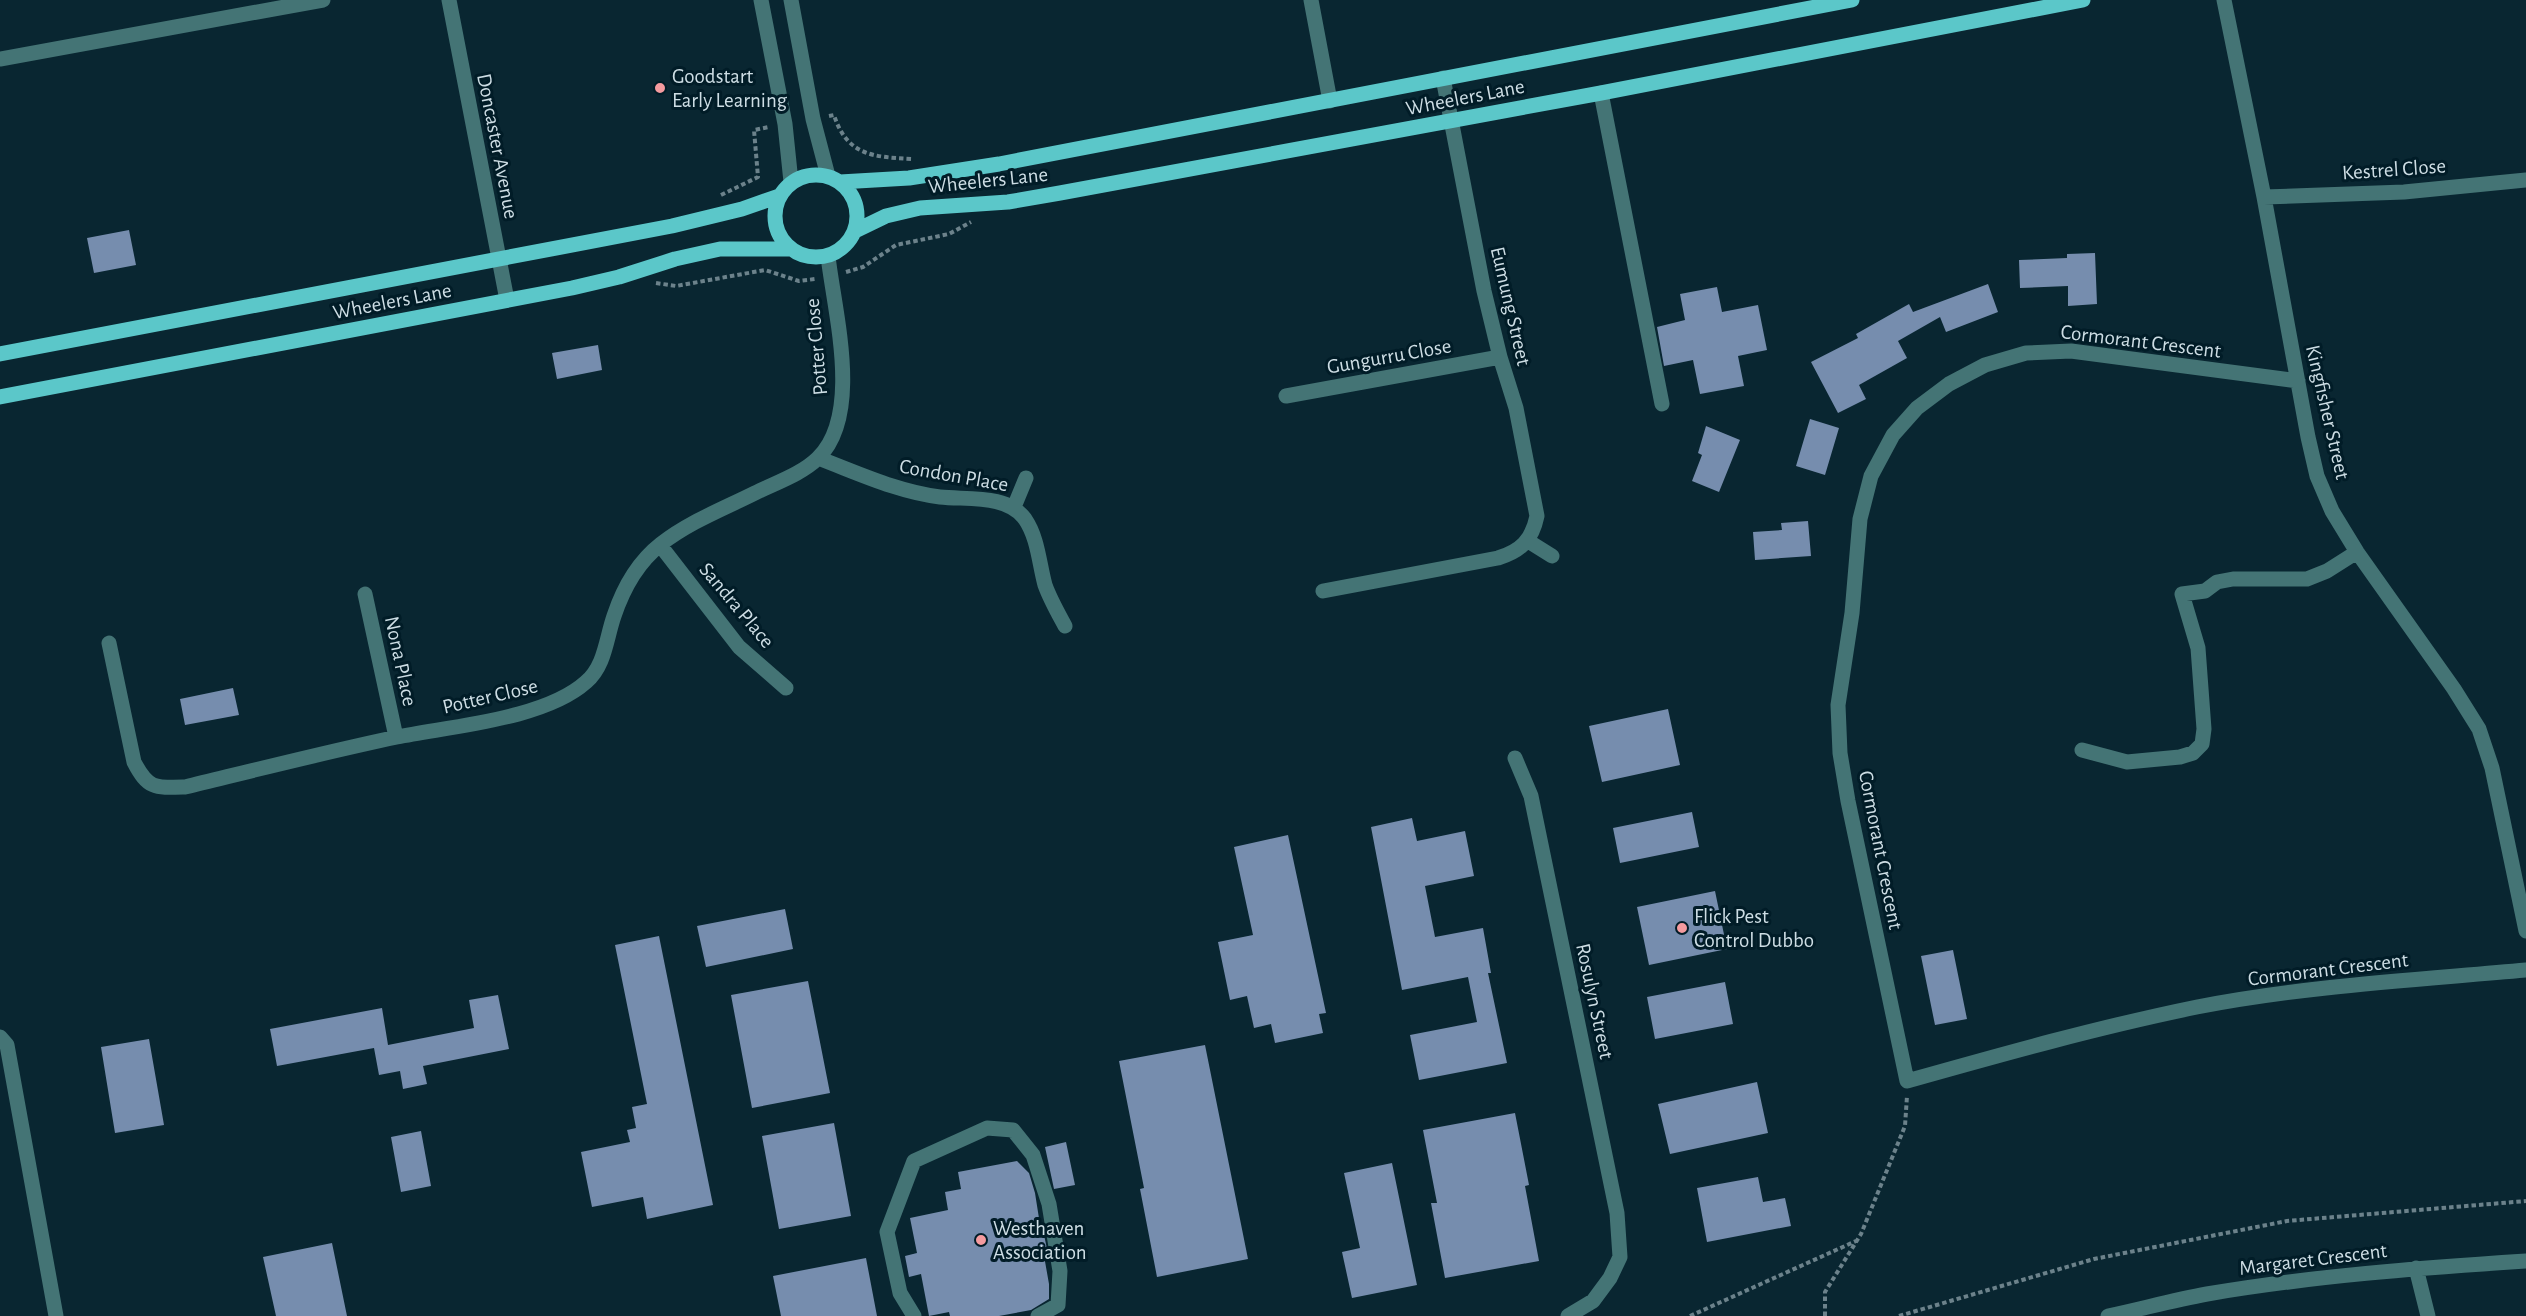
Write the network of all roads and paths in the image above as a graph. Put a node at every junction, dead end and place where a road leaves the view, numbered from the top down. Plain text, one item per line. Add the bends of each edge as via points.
1 (323, 0) edge
2 (449, 0) edge
3 (761, 0) edge
4 (790, 0) edge
5 (1311, 0) edge
6 (1852, 0) edge
7 (2084, 0) edge
8 (2223, 0) edge
9 (0, 59) edge
10 (1443, 78) junction
11 (1601, 93) junction
12 (1330, 101) junction
13 (1451, 121) junction
14 (834, 179) junction
15 (2526, 180) edge
16 (791, 182) junction
17 (779, 196) junction
18 (2264, 197) junction
19 (855, 231) junction
20 (791, 249) junction
21 (828, 256) junction
22 (498, 259) junction
23 (507, 300) junction
24 (0, 354) edge
25 (1500, 357) junction
26 (2298, 381) junction
27 (1287, 396) dead end
28 (0, 397) edge
29 (1662, 404) dead end
30 (818, 458) junction
31 (1026, 478) dead end
32 (1014, 507) junction
33 (1528, 541) junction
34 (660, 545) junction
35 (2357, 552) junction
36 (1552, 556) dead end
37 (1323, 591) dead end
38 (364, 594) dead end
39 (1065, 626) dead end
40 (109, 643) dead end
41 (786, 688) dead end
42 (396, 737) junction
43 (2082, 750) dead end
44 (1515, 758) dead end
45 (2526, 850) edge
46 (2510, 853) junction
47 (2526, 931) edge
48 (2526, 970) edge
49 (0, 1037) edge
50 (1907, 1082) junction
51 (2526, 1201) edge
52 (1856, 1241) junction
53 (2526, 1261) edge
54 (2416, 1268) junction
55 (56, 1316) edge
56 (914, 1316) edge
57 (1038, 1316) edge
58 (1568, 1316) edge
59 (1690, 1316) edge
60 (1825, 1316) edge
61 (1899, 1316) edge
62 (2108, 1316) edge
63 (2428, 1316) edge

1 - 9 street
2 - 22 street, Doncaster Avenue
3 - 16 street via 785,124
4 - 14 street via 813,119
5 - 12 street
6 - 10 main road, Wheelers Lane
7 - 11 main road, Wheelers Lane
8 - 18 street, Kingfisher Street
10 - 12 main road, Wheelers Lane
10 - 13 street, Eumung Street
11 - 13 main road, Wheelers Lane
11 - 29 street
12 - 14 main road, Wheelers Lane via 942,174 878,181
13 - 19 main road, Wheelers Lane via 1008,202 920,208 886,216
13 - 25 street, Eumung Street
14 - 16 main road via 815,174
14 - 19 main road via 850,192 856,204
15 - 18 street, Kestrel Close via 2404,192
16 - 17 main road
17 - 20 main road via 775,207 777,231
17 - 22 main road, Wheelers Lane via 709,218
18 - 26 street, Kingfisher Street
19 - 21 main road via 849,242
20 - 21 main road via 815,258
20 - 23 main road, Wheelers Lane via 720,249 619,277
21 - 30 street, Potter Close via 844,377 842,408
22 - 23 street, Doncaster Avenue
22 - 24 main road, Wheelers Lane
23 - 28 main road, Wheelers Lane
25 - 27 street, Gungurru Close
25 - 33 street, Eumung Street via 1516,408 1537,516
26 - 35 street, Kingfisher Street via 2317,476 2332,511
26 - 50 street, Cormorant Crescent via 2071,351 2026,353 1985,365 1949,384 1917,408 1893,435 1871,476 1860,519 1852,613 1838,705 1848,801
30 - 32 street, Condon Place via 913,492
30 - 34 street, Potter Close
31 - 32 street, Condon Place
32 - 39 street, Condon Place via 1026,520 1035,540 1046,586
33 - 36 street
33 - 37 street via 1514,553 1498,558
34 - 41 street, Sandra Place via 739,647
34 - 42 street, Potter Close via 639,567 622,594 602,660 588,681 570,694 524,713
35 - 43 street via 2307,579 2233,579 2217,582 2205,591 2182,594 2198,648 2202,744 2193,753 2180,757 2127,762
35 - 46 street, Kingfisher Street via 2479,729 2492,768
38 - 42 street, Nona Place
40 - 42 street, Potter Close via 134,762 143,779 159,788 184,787
44 - 58 street, Rosulyn Street via 1531,796 1617,1213 1620,1257 1593,1301
45 - 46 street
46 - 47 street, Kingfisher Street
48 - 50 street, Cormorant Crescent via 2344,986 2199,1007 2057,1039
49 - 55 street via 7,1045
50 - 52 path via 1905,1126
51 - 61 path via 2287,1221 2094,1259
52 - 59 path
52 - 60 path via 1825,1292
53 - 54 street, Margaret Crescent
54 - 62 street, Margaret Crescent via 2295,1280
54 - 63 street
56 - 57 street via 900,1293 887,1232 896,1203 914,1161 987,1128 1013,1130 1033,1155 1048,1204 1060,1271 1058,1305

